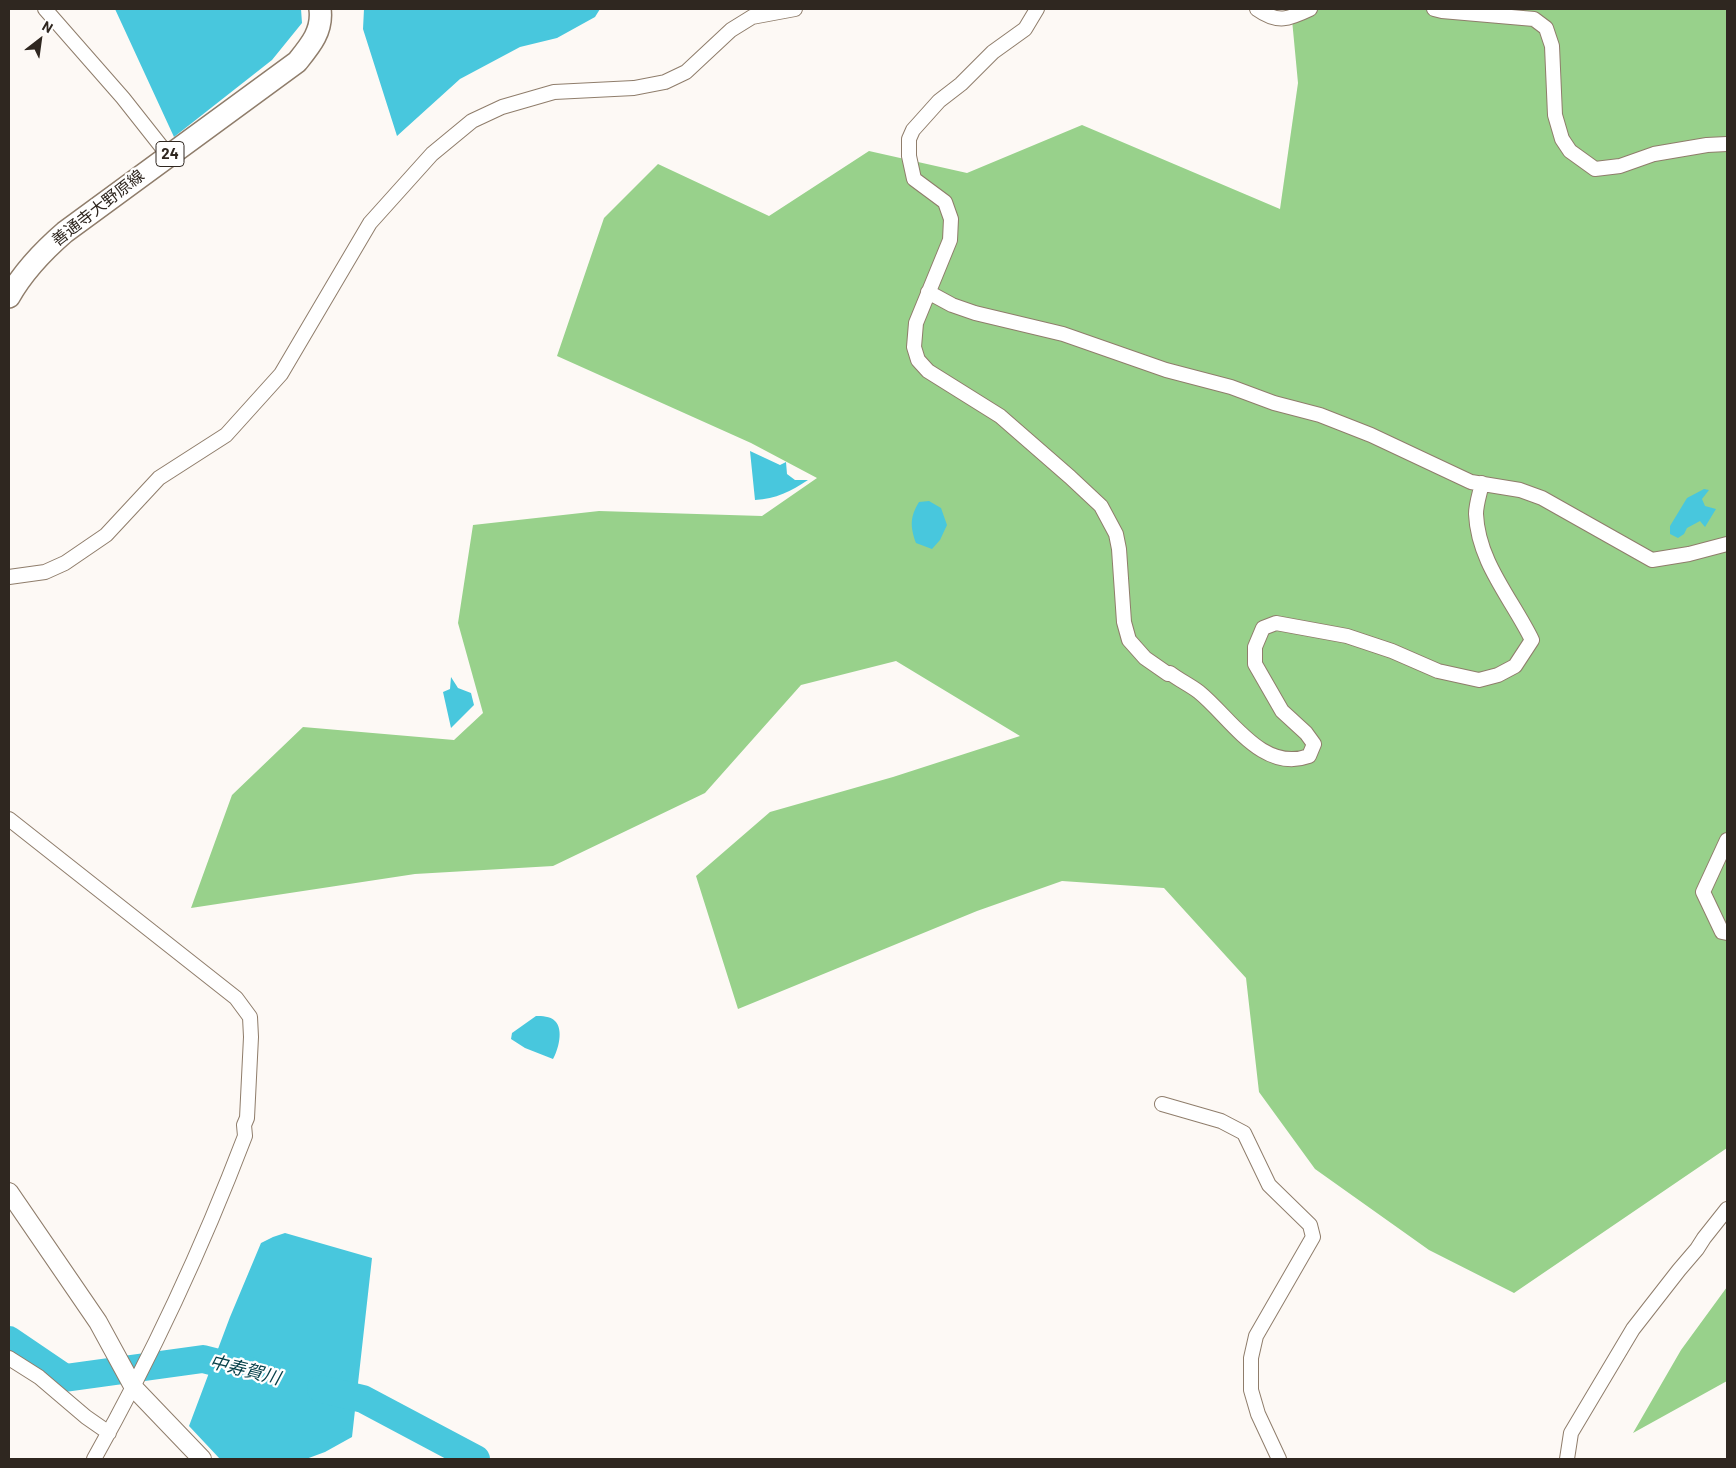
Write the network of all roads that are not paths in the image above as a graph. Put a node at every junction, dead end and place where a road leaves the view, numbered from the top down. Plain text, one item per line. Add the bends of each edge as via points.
1 (46, 9) edge
2 (320, 9) edge
3 (795, 9) edge
4 (1037, 9) edge
5 (1258, 9) edge
6 (1310, 9) edge
7 (1434, 9) edge
8 (1727, 144) edge
9 (168, 155) junction
10 (928, 292) junction
11 (9, 297) edge
12 (1482, 483) junction
13 (1727, 544) edge
14 (9, 577) edge
15 (9, 819) edge
16 (1727, 840) edge
17 (1727, 933) edge
18 (1162, 1104) dead end
19 (9, 1192) edge
20 (1727, 1208) edge
21 (9, 1358) edge
22 (134, 1388) junction
23 (109, 1433) junction
24 (94, 1459) edge
25 (202, 1459) edge
26 (1279, 1459) edge
27 (1567, 1459) edge

1 - 9 street
2 - 9 main road, 善通寺大野原線 / 24 via 319,31 297,62
3 - 14 street via 752,17 731,30 686,72 666,82 634,88 554,92 502,107 472,122 432,154 370,223 281,374 226,435 159,478 106,535 64,563 45,572
4 - 10 street via 1025,29 993,52 912,130 909,156 914,179 945,202 951,219 950,240
5 - 6 street via 1268,16 1289,19
7 - 8 street via 1534,19 1546,28 1552,46 1555,115 1562,139 1570,151 1595,168 1620,166 1654,154
9 - 11 main road, 善通寺大野原線 / 24 via 42,252
10 - 12 street via 975,313 1063,334 1166,370 1320,415 1471,482
10 - 12 street via 916,324 914,347 918,360 928,371 1000,416 1101,506 1116,534 1124,622 1129,640 1145,658 1199,692 1246,739 1279,759 1297,760 1309,756 1314,744 1282,711 1255,664 1255,648 1263,628 1276,622 1347,636 1438,670 1479,680 1515,666 1532,640 1494,576 1478,533 1476,512
12 - 13 street via 1542,498 1652,560
15 - 22 street via 236,998 250,1017 245,1136 219,1204
16 - 17 street via 1703,892 1722,932
18 - 26 street via 1221,1122 1244,1133 1269,1185 1310,1225 1313,1237 1256,1336 1251,1358 1251,1390 1258,1414
19 - 22 street via 98,1322
20 - 27 street via 1633,1329 1572,1433
21 - 23 street via 39,1376
22 - 23 street
22 - 25 street
23 - 24 street

